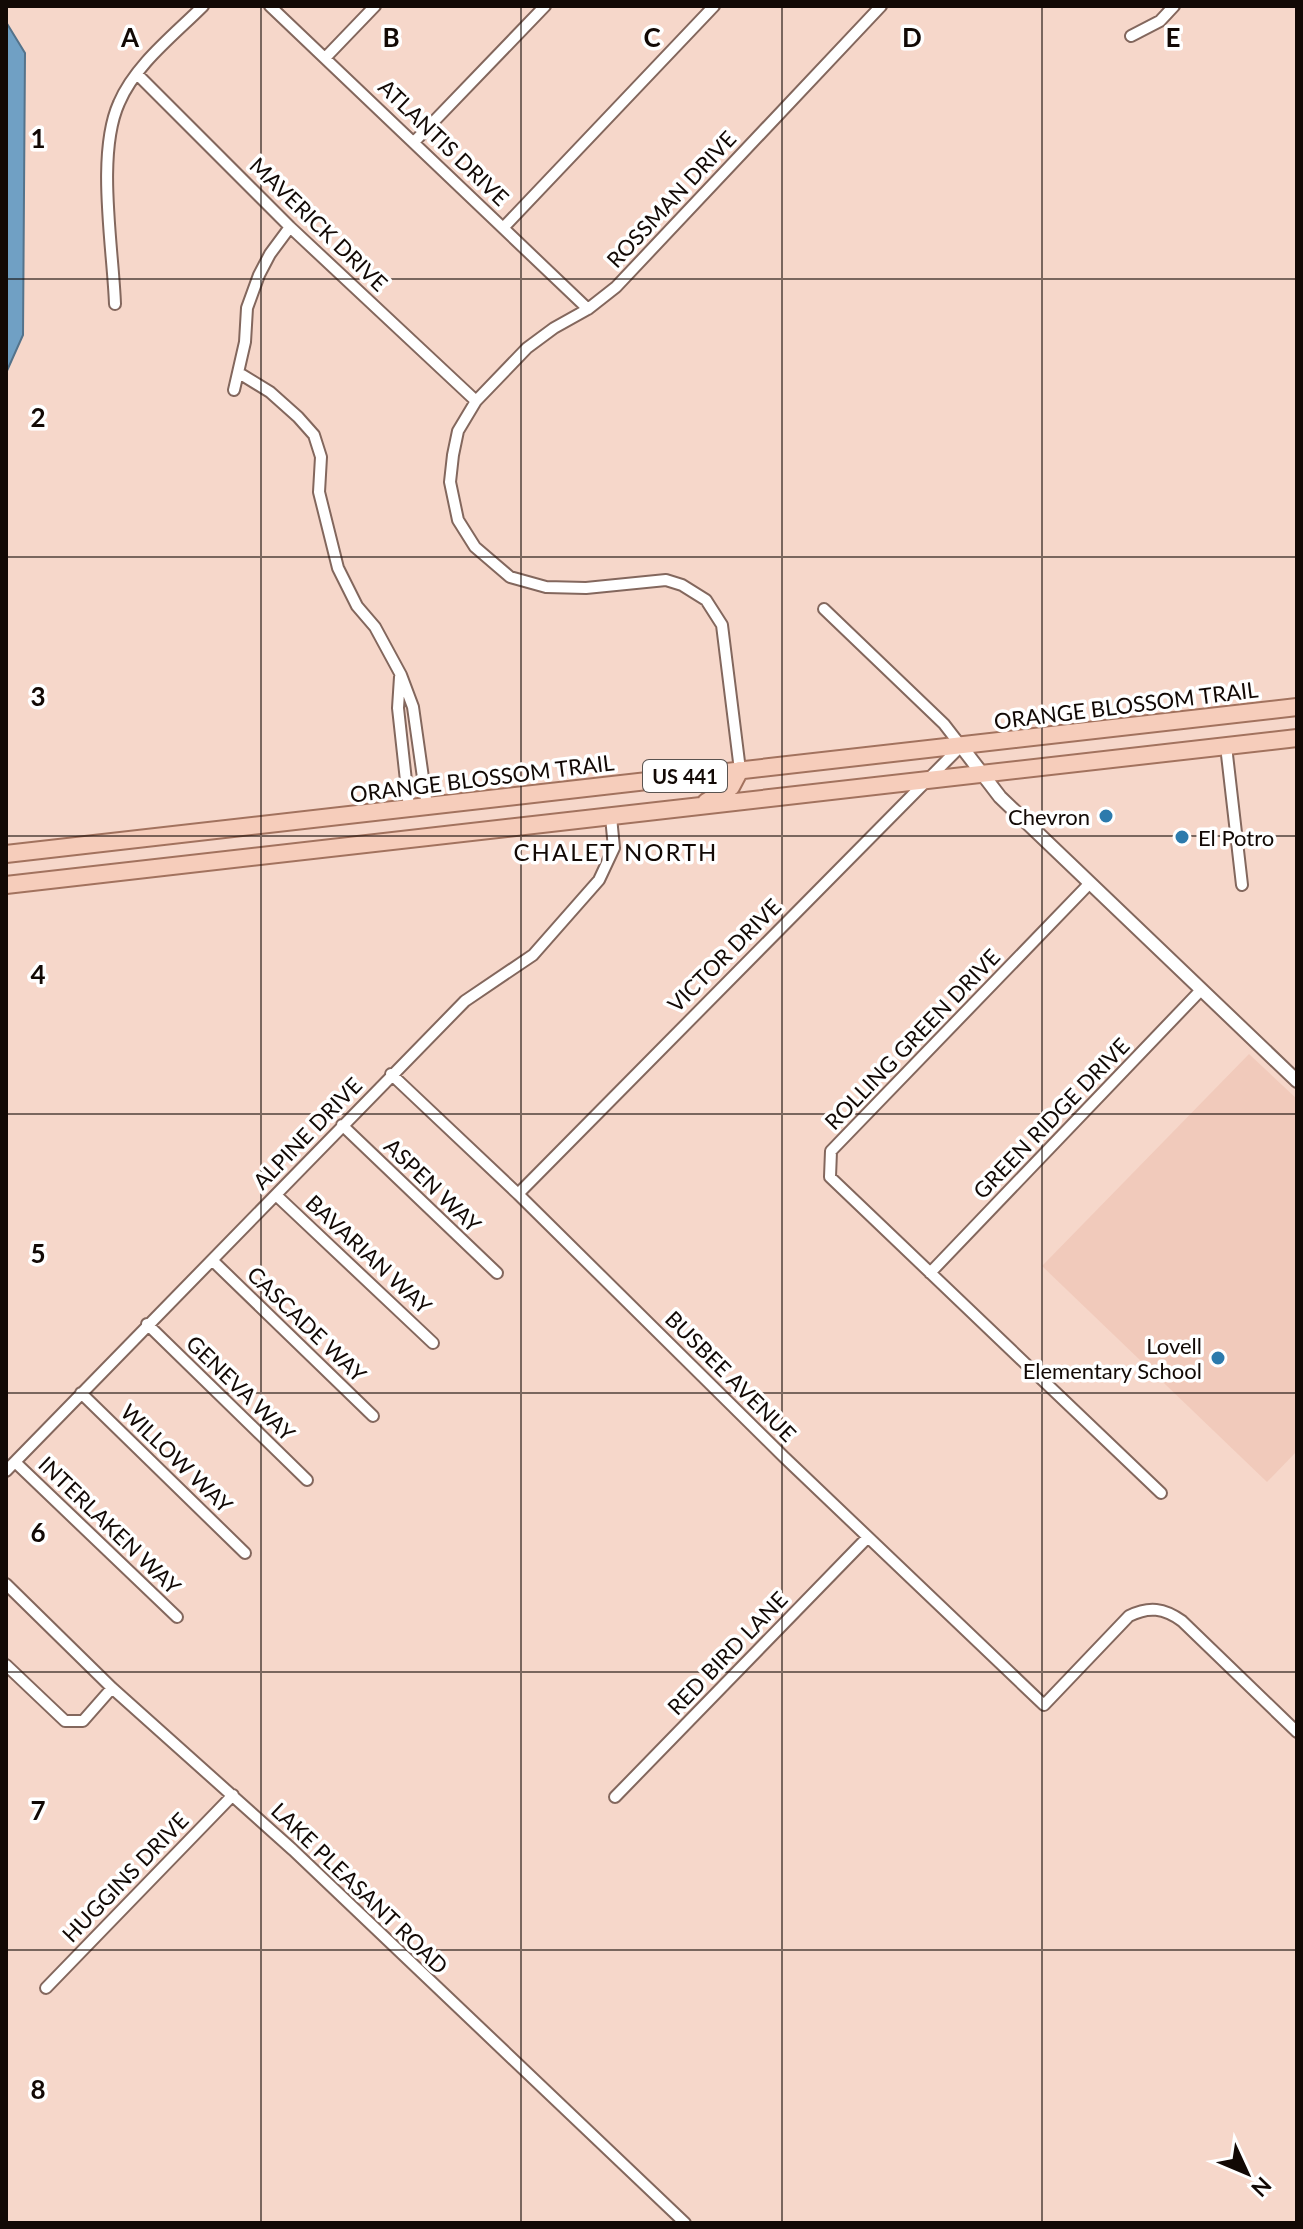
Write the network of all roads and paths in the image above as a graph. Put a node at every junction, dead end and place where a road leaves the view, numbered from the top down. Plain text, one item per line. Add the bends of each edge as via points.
1 (203, 6) edge
2 (270, 6) edge
3 (375, 6) edge
4 (545, 6) edge
5 (714, 6) edge
6 (881, 6) edge
7 (1174, 6) edge
8 (1131, 36) dead end
9 (326, 57) junction
10 (137, 74) junction
11 (415, 141) junction
12 (290, 227) junction
13 (504, 227) junction
14 (115, 304) dead end
15 (588, 309) junction
16 (239, 373) junction
17 (234, 390) dead end
18 (476, 401) junction
19 (824, 609) dead end
20 (401, 675) junction
21 (1297, 707) edge
22 (1223, 716) junction
23 (1297, 738) edge
24 (961, 746) junction
25 (1226, 746) junction
26 (740, 770) junction
27 (982, 774) junction
28 (924, 780) junction
29 (427, 806) junction
30 (698, 806) junction
31 (409, 808) junction
32 (611, 817) junction
33 (151, 838) junction
34 (6, 854) edge
35 (155, 868) junction
36 (1090, 883) junction
37 (6, 885) edge
38 (1242, 885) dead end
39 (1201, 990) junction
40 (391, 1074) junction
41 (1297, 1081) edge
42 (342, 1125) junction
43 (518, 1194) junction
44 (276, 1195) junction
45 (213, 1261) junction
46 (497, 1273) dead end
47 (930, 1273) junction
48 (147, 1324) junction
49 (433, 1343) dead end
50 (81, 1393) junction
51 (373, 1416) dead end
52 (15, 1462) junction
53 (6, 1471) edge
54 (307, 1480) dead end
55 (1161, 1493) dead end
56 (868, 1537) junction
57 (245, 1553) dead end
58 (6, 1584) edge
59 (177, 1617) dead end
60 (6, 1665) edge
61 (112, 1688) junction
62 (1297, 1732) edge
63 (233, 1795) junction
64 (615, 1797) dead end
65 (46, 1988) dead end
66 (685, 2223) edge

1 - 10 street
2 - 9 street, ATLANTIS DRIVE
3 - 9 street
4 - 11 street
5 - 13 street
6 - 15 street, ROSSMAN DRIVE via 616,287
7 - 8 street via 1160,21
9 - 11 street, ATLANTIS DRIVE
10 - 12 street, MAVERICK DRIVE
10 - 14 street via 119,102 107,153
11 - 13 street, ATLANTIS DRIVE
12 - 16 street via 264,264 247,308
12 - 18 street, MAVERICK DRIVE
13 - 15 street, ATLANTIS DRIVE
15 - 18 street, ROSSMAN DRIVE via 527,348
16 - 17 street
16 - 20 street via 270,392 314,435 321,457 319,492 338,568
18 - 26 street, ROSSMAN DRIVE via 458,431 450,482 458,520 475,547 510,577 546,587 666,580 699,593 722,625
19 - 24 street
20 - 29 street via 413,707
20 - 31 street via 398,708
21 - 22 main road, ORANGE BLOSSOM TRAIL / US 441
22 - 24 main road, ORANGE BLOSSOM TRAIL / US 441
22 - 25 main road
23 - 25 main road, US 441
24 - 26 main road, ORANGE BLOSSOM TRAIL / US 441
24 - 27 street
24 - 28 street, VICTOR DRIVE
25 - 27 main road, US 441
25 - 38 street
26 - 29 main road, ORANGE BLOSSOM TRAIL / US 441
26 - 30 main road via 731,787
27 - 28 main road, US 441
27 - 36 street
28 - 30 main road, US 441
28 - 43 street, VICTOR DRIVE
29 - 31 main road, ORANGE BLOSSOM TRAIL / US 441
30 - 32 main road, US 441
31 - 33 main road, ORANGE BLOSSOM TRAIL / US 441
32 - 35 main road, US 441
32 - 40 street, ALPINE DRIVE via 614,848 599,880 533,955 465,1001
33 - 34 main road, ORANGE BLOSSOM TRAIL / US 441
33 - 35 main road
35 - 37 main road, US 441
36 - 39 street
36 - 47 street, ROLLING GREEN DRIVE via 831,1151 830,1177
39 - 41 street
39 - 47 street, GREEN RIDGE DRIVE
40 - 42 street, ALPINE DRIVE
40 - 43 street, BUSBEE AVENUE
42 - 44 street, ALPINE DRIVE
42 - 46 street, ASPEN WAY
43 - 56 street, BUSBEE AVENUE
44 - 45 street, ALPINE DRIVE
44 - 49 street, BAVARIAN WAY
45 - 48 street, ALPINE DRIVE
45 - 51 street, CASCADE WAY
47 - 55 street, ROLLING GREEN DRIVE
48 - 50 street, ALPINE DRIVE
48 - 54 street, GENEVA WAY
50 - 52 street, ALPINE DRIVE
50 - 57 street, WILLOW WAY
52 - 53 street, ALPINE DRIVE
52 - 59 street, INTERLAKEN WAY
56 - 62 street, BUSBEE AVENUE via 1044,1705 1129,1616 1156,1609 1182,1621
56 - 64 street, RED BIRD LANE
58 - 61 street, LAKE PLEASANT ROAD
60 - 61 street via 65,1721 83,1721
61 - 63 street, LAKE PLEASANT ROAD
63 - 65 street, HUGGINS DRIVE
63 - 66 street, LAKE PLEASANT ROAD

